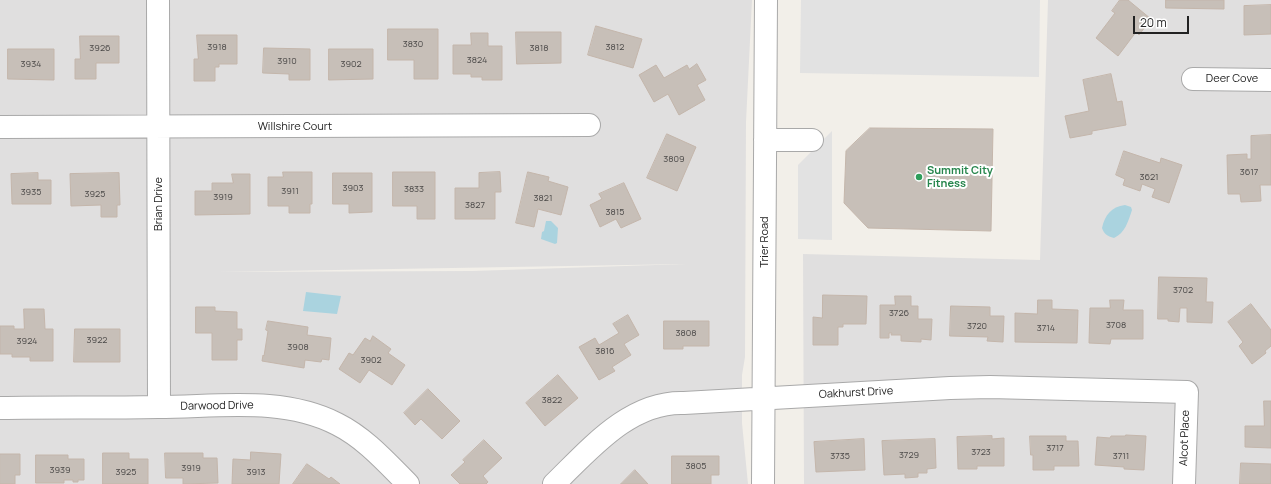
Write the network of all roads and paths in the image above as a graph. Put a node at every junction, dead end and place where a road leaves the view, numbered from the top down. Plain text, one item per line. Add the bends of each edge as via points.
1 (158, 0) edge
2 (766, 0) edge
3 (1193, 79) dead end
4 (1271, 80) edge
5 (589, 125) dead end
6 (0, 127) edge
7 (159, 128) junction
8 (766, 140) junction
9 (812, 140) dead end
10 (1187, 392) joint
11 (764, 398) junction
12 (159, 407) junction
13 (0, 408) edge
14 (408, 484) edge
15 (554, 484) edge
16 (763, 484) edge
17 (1184, 484) edge

1 - 7 street, Brian Drive
2 - 8 street, Trier Road
3 - 4 street, Deer Cove
5 - 7 street, Willshire Court
6 - 7 street, Willshire Court
7 - 12 street, Brian Drive
8 - 9 street
8 - 11 street, Trier Road
10 - 11 street, Oakhurst Drive via 967,387
10 - 17 street, Alcot Place
11 - 15 street, Oakhurst Drive via 655,406 630,417 595,443
11 - 16 street, Trier Road
12 - 13 street, Darwood Drive
12 - 14 street, Darwood Drive via 254,405 306,412 354,433

